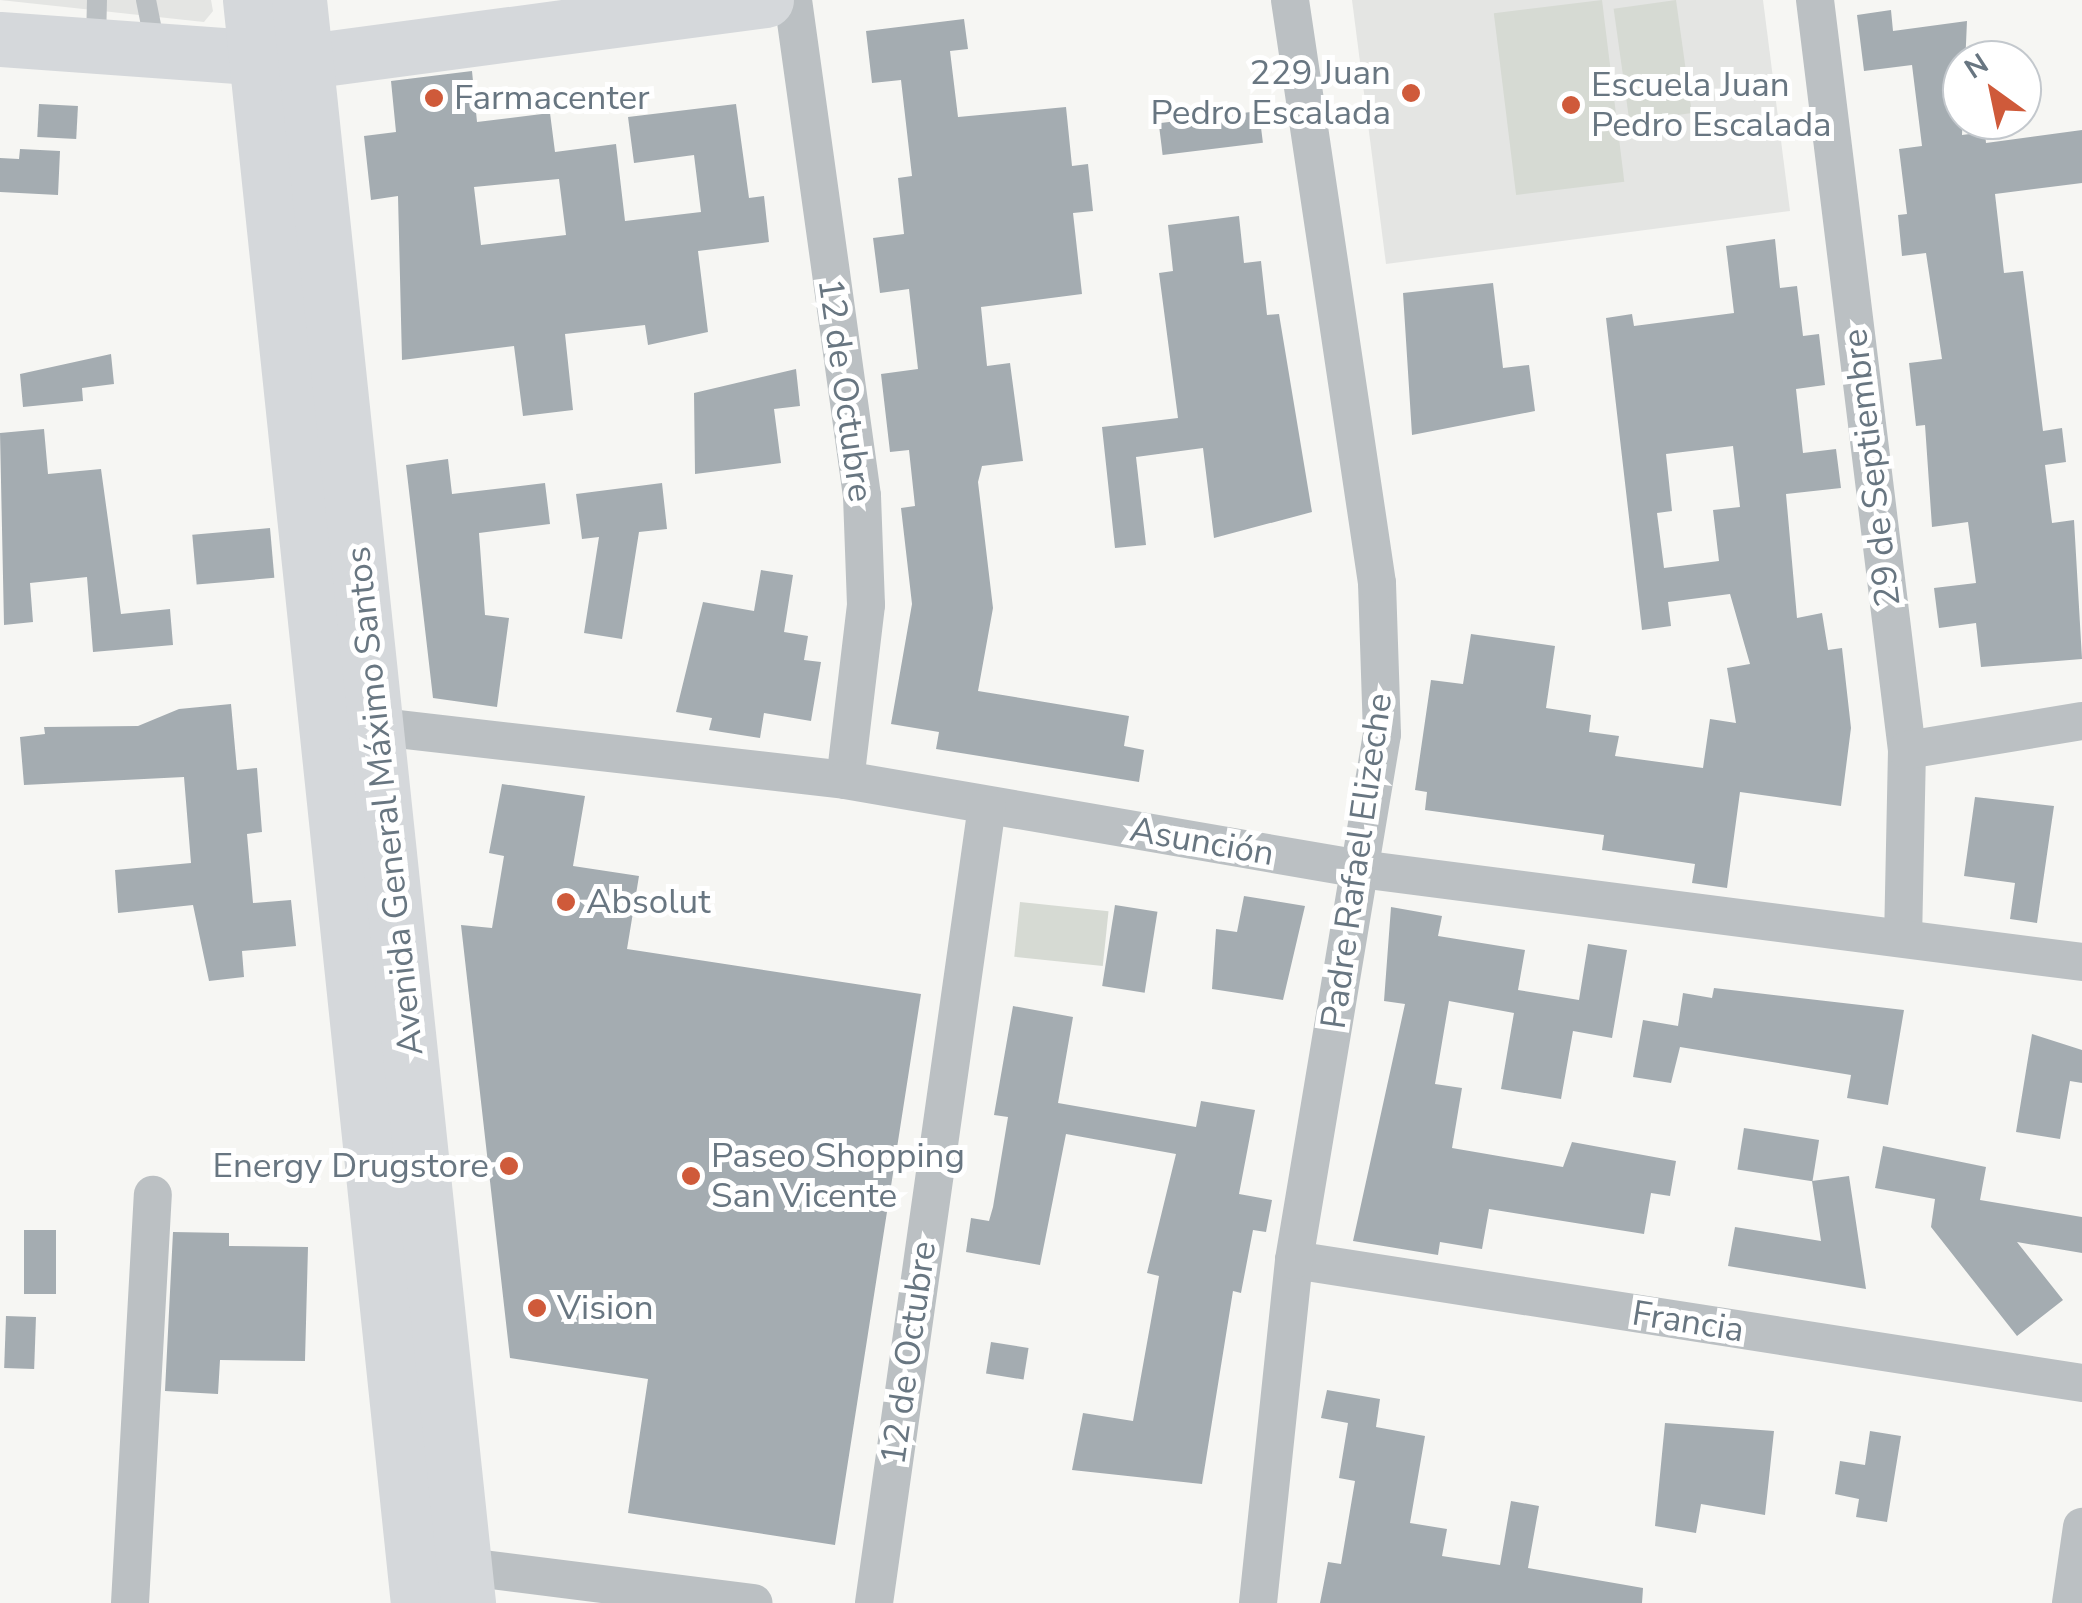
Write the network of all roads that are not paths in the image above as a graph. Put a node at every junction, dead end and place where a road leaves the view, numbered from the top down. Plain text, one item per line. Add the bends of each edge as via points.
1 (250, 0) edge
2 (298, 0) edge
3 (766, 0) edge
4 (793, 0) edge
5 (1290, 0) edge
6 (1815, 0) edge
7 (96, 24) edge
8 (151, 26) edge
9 (0, 39) edge
10 (283, 61) junction
11 (322, 719) junction
12 (2082, 721) edge
13 (378, 728) junction
14 (1907, 750) junction
15 (845, 780) junction
16 (987, 806) junction
17 (1360, 869) junction
18 (1903, 936) junction
19 (2082, 962) edge
20 (153, 1195) dead end
21 (1294, 1260) junction
22 (2082, 1383) edge
23 (2082, 1527) edge
24 (441, 1583) edge
25 (130, 1603) edge
26 (754, 1603) edge
27 (874, 1603) edge
28 (1258, 1603) edge
29 (2071, 1603) edge

1 - 10 main road, Avenida General Máximo Santos
2 - 10 main road, Avenida General Máximo Santos
3 - 10 main road
4 - 15 street, 12 de Octubre via 862,496 866,605
5 - 17 street, Padre Rafael Elizeche via 1384,656 1382,734
6 - 14 street, 29 de Septiembre
7 - 8 main road
7 - 9 main road
8 - 10 main road
10 - 11 main road, Avenida General Máximo Santos
10 - 13 main road, Avenida General Máximo Santos
11 - 13 street, Asunción
11 - 24 main road, Avenida General Máximo Santos
12 - 14 street
13 - 15 street, Asunción
13 - 24 main road, Avenida General Máximo Santos
14 - 18 street, 29 de Septiembre
15 - 16 street, Asunción
16 - 17 street, Asunción
16 - 27 street, 12 de Octubre
17 - 18 street, Asunción
17 - 21 street, Padre Rafael Elizeche
18 - 19 street, Asunción
20 - 25 street
21 - 22 street, Francia
21 - 28 street, Padre Rafael Elizeche
23 - 29 street
24 - 26 street

